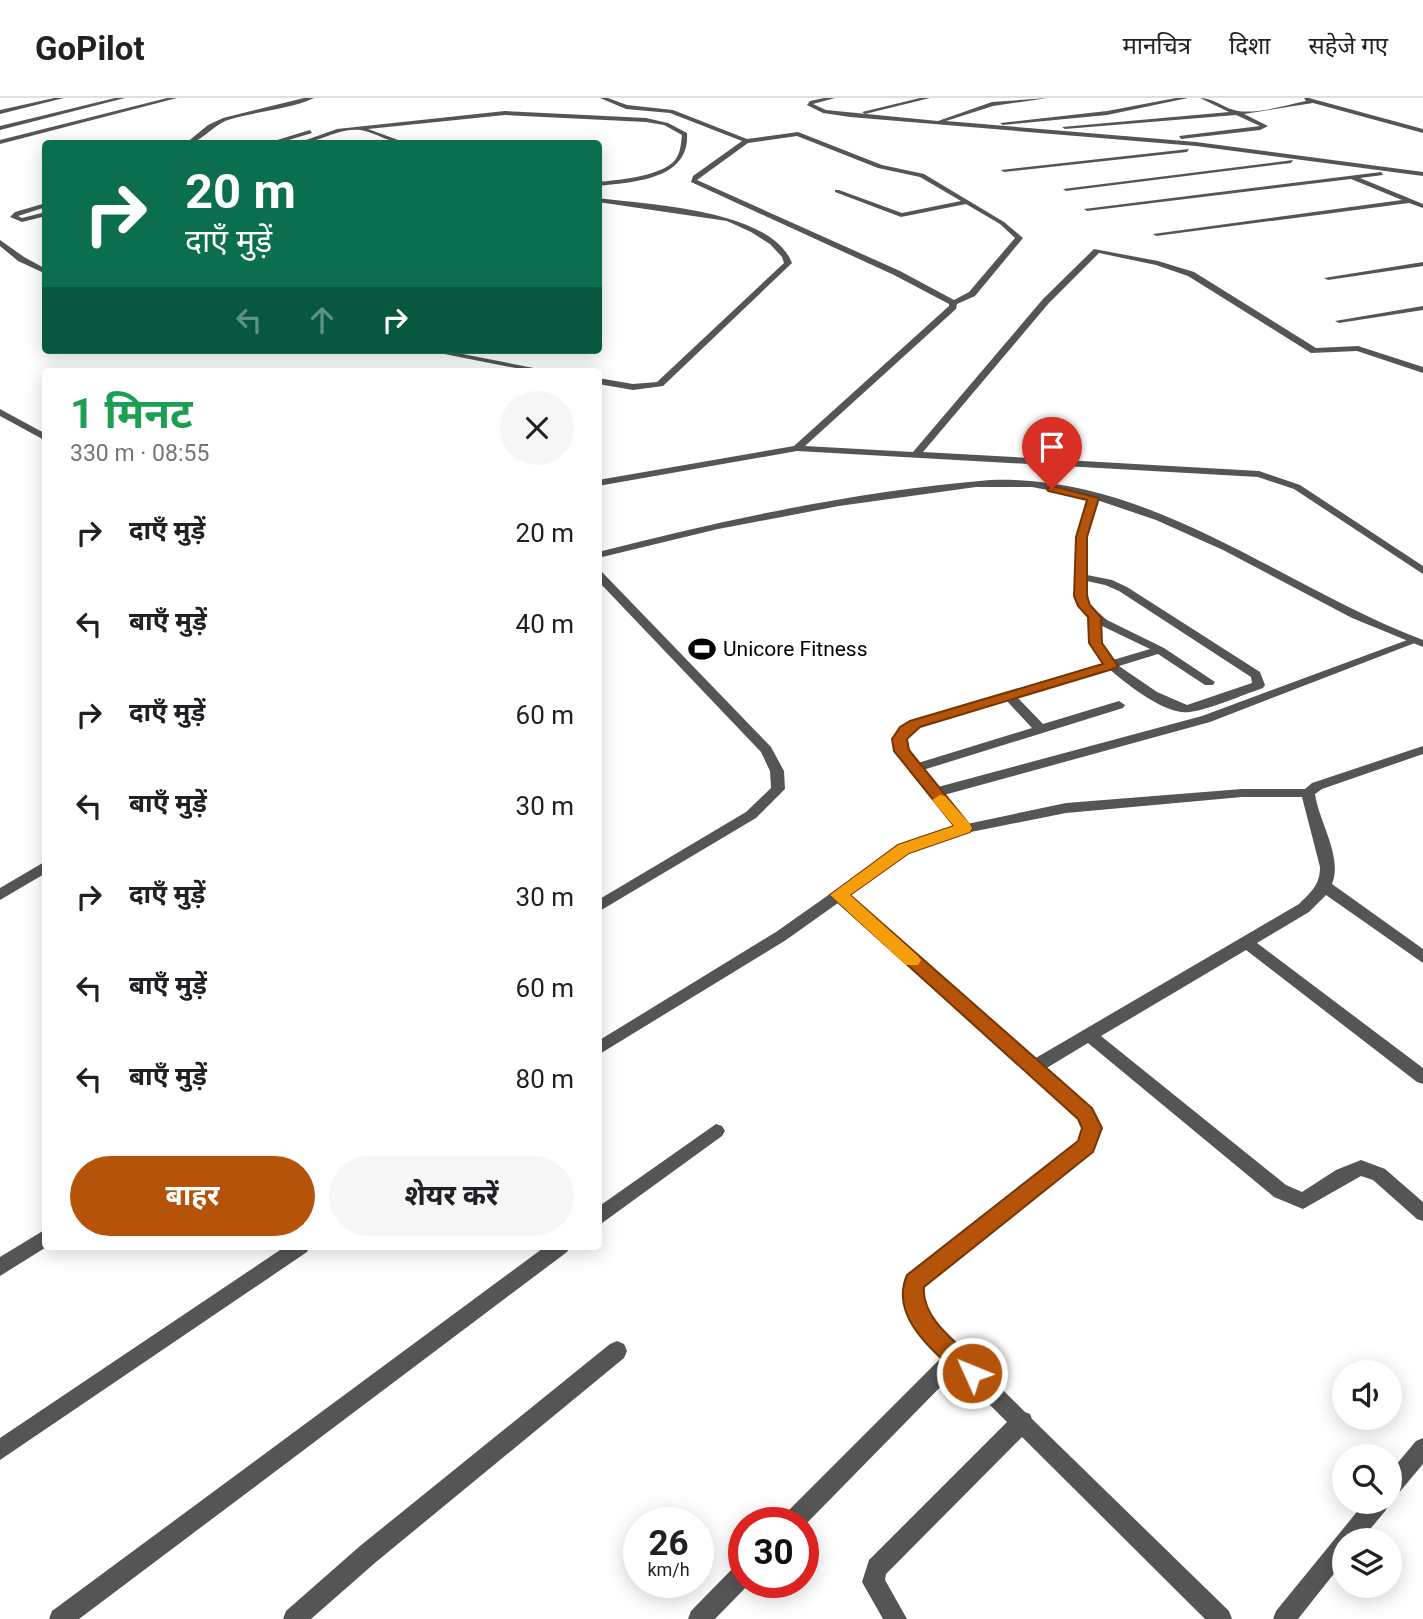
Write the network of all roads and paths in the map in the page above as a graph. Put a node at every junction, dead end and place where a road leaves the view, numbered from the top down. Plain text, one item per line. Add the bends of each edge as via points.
1 (61, 98) edge
2 (122, 98) edge
3 (174, 98) edge
4 (311, 98) edge
5 (603, 98) edge
6 (832, 98) edge
7 (927, 98) edge
8 (1045, 98) edge
9 (1185, 98) edge
10 (1203, 98) edge
11 (1301, 98) edge
12 (1022, 99) edge
13 (1314, 101) junction
14 (0, 112) edge
15 (1238, 113) junction
16 (850, 115) junction
17 (934, 123) junction
18 (967, 126) junction
19 (0, 128) edge
20 (360, 128) junction
21 (337, 131) junction
22 (1031, 131) junction
23 (1423, 131) edge
24 (193, 140) edge
25 (282, 140) edge
26 (310, 140) edge
27 (394, 140) edge
28 (1145, 140) junction
29 (747, 141) junction
30 (0, 142) edge
31 (1219, 147) junction
32 (1313, 159) junction
33 (1004, 170) dead end
34 (1404, 171) junction
35 (1423, 174) edge
36 (1351, 177) junction
37 (602, 183) edge
38 (1066, 189) dead end
39 (837, 191) dead end
40 (602, 201) edge
41 (1409, 201) junction
42 (969, 202) junction
43 (42, 206) edge
44 (1423, 206) edge
45 (1087, 209) dead end
46 (42, 215) edge
47 (13, 217) junction
48 (0, 221) edge
49 (1156, 233) dead end
50 (0, 242) edge
51 (1423, 264) edge
52 (42, 270) edge
53 (1328, 278) dead end
54 (953, 303) junction
55 (1423, 308) edge
56 (1339, 321) dead end
57 (450, 354) edge
58 (528, 368) edge
59 (1423, 370) edge
60 (602, 382) edge
61 (0, 412) edge
62 (42, 436) edge
63 (797, 448) junction
64 (916, 454) junction
65 (602, 482) edge
66 (1093, 498) junction
67 (602, 554) edge
68 (1423, 571) edge
69 (1082, 577) junction
70 (602, 578) edge
71 (1094, 617) junction
72 (1419, 643) edge
73 (1160, 650) junction
74 (1111, 666) junction
75 (1209, 682) dead end
76 (1008, 695) junction
77 (1119, 705) dead end
78 (1041, 729) junction
79 (1423, 750) edge
80 (915, 768) junction
81 (934, 793) junction
82 (1308, 793) junction
83 (964, 828) junction
84 (42, 869) edge
85 (1325, 887) junction
86 (0, 895) edge
87 (838, 895) junction
88 (602, 904) edge
89 (1246, 942) junction
90 (1423, 957) edge
91 (1089, 1035) junction
92 (602, 1047) edge
93 (1033, 1068) junction
94 (1423, 1077) edge
95 (716, 1131) dead end
96 (1423, 1213) edge
97 (602, 1215) edge
98 (42, 1240) edge
99 (295, 1250) edge
100 (556, 1250) edge
101 (0, 1267) edge
102 (617, 1351) dead end
103 (956, 1357) junction
104 (1023, 1421) junction
105 (1423, 1448) edge
106 (0, 1450) edge
107 (1402, 1473) edge
108 (808, 1507) edge
109 (1368, 1514) edge
110 (1357, 1528) edge
111 (1332, 1558) edge
112 (728, 1589) edge
113 (60, 1619) edge
114 (294, 1619) edge
115 (699, 1619) edge
116 (896, 1619) edge
117 (1221, 1619) edge
118 (1284, 1619) edge

1 - 14 street
2 - 19 street
3 - 30 street
4 - 24 street via 217,122
5 - 29 street via 626,107 671,111
6 - 16 street via 810,105
7 - 16 street
8 - 12 street
9 - 18 street via 1107,113
10 - 15 street
11 - 13 street
12 - 17 street
13 - 15 street
13 - 23 street
15 - 22 street
15 - 28 street via 1265,126
16 - 17 street
17 - 18 street
18 - 22 street
20 - 21 street
20 - 27 street
20 - 37 street via 522,112 646,120 685,134 679,160 670,167
21 - 25 street via 325,128
21 - 26 street
22 - 28 street
28 - 31 street
29 - 42 street via 803,135 875,165 922,175
29 - 54 street via 693,181
31 - 32 street
31 - 33 street
32 - 34 street
32 - 38 street
34 - 35 street
34 - 36 street
36 - 41 street
36 - 45 street
39 - 42 street via 901,215
40 - 60 street via 728,219 782,250 788,263 660,384 633,387
41 - 44 street
41 - 49 street
42 - 54 street via 1019,238 972,294
43 - 47 street
46 - 47 street
47 - 48 street
50 - 52 street
51 - 53 street
54 - 63 street
55 - 56 street
57 - 58 street
59 - 64 street via 1358,348 1314,351 1191,274 1097,251 1046,301
61 - 62 street
63 - 64 street
63 - 65 street
64 - 68 street via 1270,477 1297,487
66 - 67 street via 1032,484 998,484 864,498 709,526
66 - 69 street via 1082,537
66 - 72 street via 1163,519 1363,620
69 - 71 street via 1081,596
69 - 74 street via 1123,589 1256,675 1259,685 1178,709
70 - 88 street via 766,750 777,771 778,789 751,815
71 - 73 street
71 - 74 street via 1095,643
72 - 81 street via 1206,719
73 - 74 street
73 - 75 street
74 - 76 street
76 - 78 street
76 - 80 street via 905,731 899,739 901,751
77 - 78 street
78 - 80 street
79 - 82 street
80 - 81 street
81 - 83 street
82 - 83 street via 1164,797 1066,808
82 - 85 street via 1308,809 1330,869
83 - 87 street via 903,849
84 - 86 street
85 - 89 street via 1304,908
85 - 90 street
87 - 92 street via 782,936
87 - 93 street
89 - 91 street
89 - 94 street
91 - 93 street
91 - 96 street via 1280,1191 1303,1200 1362,1168 1379,1174
93 - 103 street via 1085,1114 1092,1128 1086,1146 914,1282 912,1302 930,1332
95 - 97 street
98 - 101 street
99 - 106 street
100 - 113 street
102 - 114 street
103 - 104 street
103 - 108 street
104 - 116 street via 877,1568 873,1582
104 - 117 street
105 - 107 street
109 - 110 street
111 - 118 street
112 - 115 street

